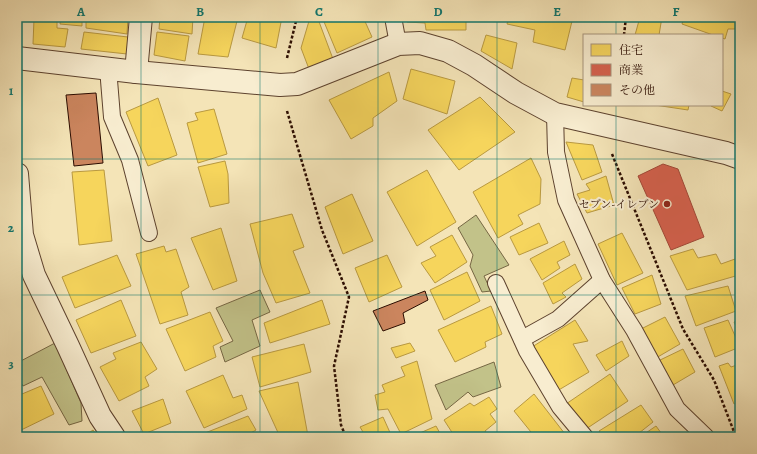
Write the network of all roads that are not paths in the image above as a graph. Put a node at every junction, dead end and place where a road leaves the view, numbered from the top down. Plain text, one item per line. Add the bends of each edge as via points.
1 (140, 17) edge
2 (393, 17) edge
3 (398, 44) junction
4 (17, 58) edge
5 (108, 68) junction
6 (136, 72) junction
7 (555, 114) junction
8 (740, 158) edge
9 (17, 174) edge
10 (149, 233) dead end
11 (25, 270) edge
12 (602, 280) junction
13 (496, 283) dead end
14 (522, 340) junction
15 (114, 437) edge
16 (585, 437) edge
17 (706, 437) edge

1 - 6 street
2 - 3 lane
3 - 6 street via 297,84 280,85
3 - 7 street via 420,43 448,51 474,65 516,94
4 - 5 street
5 - 6 street
5 - 10 lane via 112,117 130,160
7 - 8 street
7 - 12 lane via 556,152 566,200
9 - 11 street
11 - 15 street via 68,346 100,416
12 - 14 lane via 558,319
12 - 17 lane via 634,330 677,409
13 - 14 lane
14 - 16 lane via 560,407

